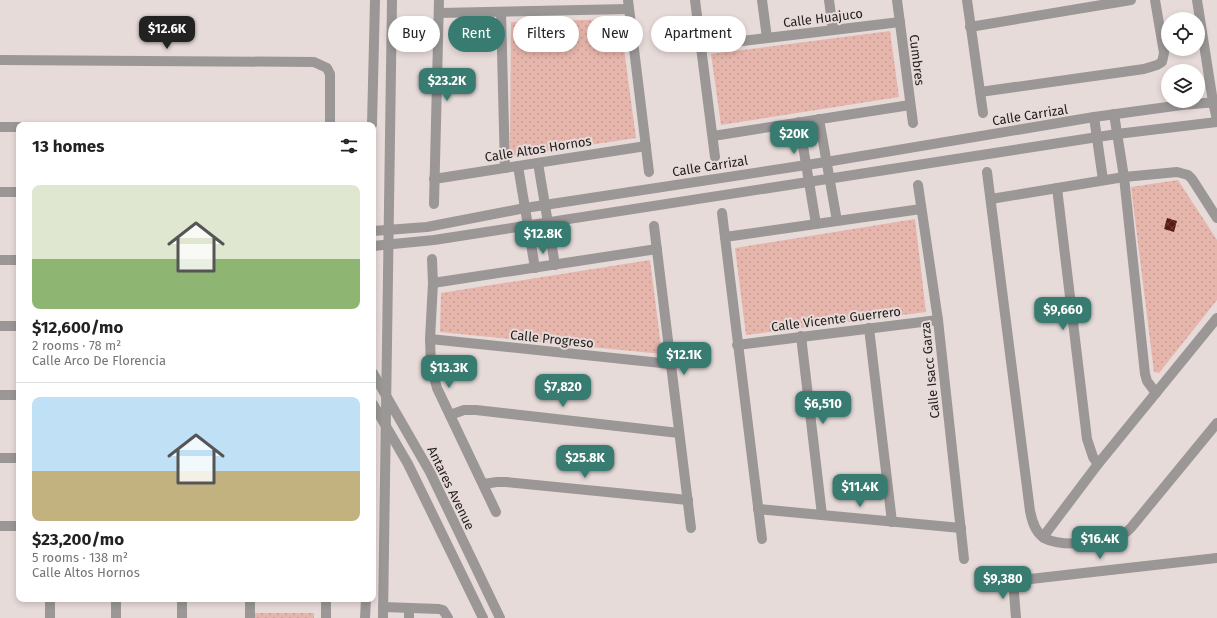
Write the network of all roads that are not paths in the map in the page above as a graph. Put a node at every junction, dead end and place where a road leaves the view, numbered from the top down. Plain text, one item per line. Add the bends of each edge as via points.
1 (375, 0) edge
2 (392, 0) edge
3 (439, 0) edge
4 (695, 0) edge
5 (762, 0) edge
6 (829, 0) edge
7 (897, 0) edge
8 (967, 0) edge
9 (1131, 0) edge
10 (1155, 0) edge
11 (1198, 0) edge
12 (628, 4) edge
13 (501, 12) junction
14 (439, 13) junction
15 (697, 16) edge
16 (900, 22) junction
17 (970, 27) junction
18 (833, 30) junction
19 (767, 38) junction
20 (746, 41) edge
21 (702, 52) edge
22 (0, 60) edge
23 (980, 92) junction
24 (1215, 102) edge
25 (910, 105) junction
26 (983, 113) dead end
27 (1114, 114) junction
28 (1094, 117) junction
29 (819, 119) junction
30 (1217, 121) edge
31 (330, 122) edge
32 (372, 122) edge
33 (799, 122) junction
34 (913, 123) dead end
35 (0, 127) edge
36 (16, 127) edge
37 (1117, 134) junction
38 (713, 136) junction
39 (1097, 138) junction
40 (646, 146) junction
41 (716, 157) dead end
42 (826, 162) junction
43 (538, 163) junction
44 (806, 165) junction
45 (518, 166) junction
46 (505, 168) junction
47 (649, 172) dead end
48 (987, 172) dead end
49 (1124, 177) junction
50 (829, 178) junction
51 (434, 179) junction
52 (1103, 180) junction
53 (809, 182) junction
54 (918, 185) dead end
55 (1057, 188) junction
56 (0, 192) edge
57 (16, 192) edge
58 (991, 199) junction
59 (434, 204) dead end
60 (545, 205) junction
61 (525, 208) junction
62 (921, 209) junction
63 (722, 213) dead end
64 (1217, 218) edge
65 (837, 221) junction
66 (548, 222) junction
67 (816, 224) junction
68 (528, 226) junction
69 (654, 226) dead end
70 (389, 230) junction
71 (376, 231) edge
72 (724, 237) junction
73 (389, 245) junction
74 (376, 246) edge
75 (657, 249) junction
76 (432, 259) dead end
77 (0, 260) edge
78 (16, 260) edge
79 (555, 264) junction
80 (536, 268) junction
81 (433, 283) junction
82 (1217, 318) edge
83 (938, 320) junction
84 (0, 326) edge
85 (16, 326) edge
86 (868, 328) junction
87 (801, 336) junction
88 (430, 339) junction
89 (737, 344) junction
90 (671, 364) junction
91 (376, 378) edge
92 (1156, 393) junction
93 (386, 394) junction
94 (0, 395) edge
95 (16, 395) edge
96 (376, 409) edge
97 (450, 415) junction
98 (1217, 423) edge
99 (385, 424) junction
100 (680, 433) junction
101 (0, 458) edge
102 (16, 458) edge
103 (1098, 464) junction
104 (483, 484) junction
105 (688, 500) junction
106 (758, 509) junction
107 (496, 512) dead end
108 (822, 515) junction
109 (892, 522) junction
110 (0, 526) edge
111 (16, 526) edge
112 (691, 528) dead end
113 (961, 528) junction
114 (1043, 537) junction
115 (762, 539) dead end
116 (1217, 558) edge
117 (964, 560) dead end
118 (1013, 580) junction
119 (986, 584) dead end
120 (50, 602) edge
121 (116, 602) edge
122 (182, 602) edge
123 (250, 602) edge
124 (326, 602) edge
125 (366, 602) edge
126 (383, 607) junction
127 (409, 613) edge
128 (50, 618) edge
129 (116, 618) edge
130 (182, 618) edge
131 (250, 618) edge
132 (326, 618) edge
133 (365, 618) edge
134 (383, 618) edge
135 (448, 618) edge
136 (484, 618) edge
137 (500, 618) edge
138 (1016, 618) edge

1 - 32 street
2 - 70 street
3 - 14 street
4 - 15 street
5 - 19 street
6 - 18 street
7 - 16 street, Cumbres
8 - 17 street
9 - 17 street
10 - 23 street via 1164,53 1162,62 1157,65
11 - 24 street
12 - 13 street
12 - 40 street
13 - 14 street
13 - 46 street
14 - 51 street
16 - 18 street, Calle Huajuco
16 - 25 street, Cumbres
17 - 23 street
18 - 19 street, Calle Huajuco
19 - 20 street, Calle Huajuco
21 - 38 street
22 - 31 street via 314,62 327,68 330,74
23 - 26 street
24 - 27 street, Calle Carrizal
24 - 30 street
25 - 29 street
25 - 34 street, Cumbres
27 - 28 street, Calle Carrizal
27 - 37 street
28 - 39 street
28 - 42 street, Calle Carrizal
29 - 33 street
29 - 42 street
30 - 37 street
33 - 38 street
33 - 44 street
35 - 36 street
37 - 39 street
37 - 49 street
38 - 41 street
39 - 50 street
39 - 52 street
40 - 43 street, Calle Altos Hornos
40 - 47 street
42 - 44 street, Calle Carrizal
42 - 50 street
43 - 45 street, Calle Altos Hornos
43 - 60 street
44 - 53 street
44 - 60 street, Calle Carrizal
45 - 46 street, Calle Altos Hornos
45 - 61 street
46 - 51 street, Calle Altos Hornos
48 - 58 street
49 - 52 street
49 - 64 street via 1177,172 1188,175
49 - 92 street via 1145,374
50 - 53 street
50 - 65 street
51 - 59 street
52 - 55 street
53 - 66 street
53 - 67 street
54 - 62 street, Calle Isacc Garza
55 - 58 street
55 - 103 street via 1087,439
56 - 57 street
58 - 114 street via 1030,511 1033,523
60 - 61 street, Calle Carrizal
60 - 66 street
61 - 68 street
61 - 70 street, Calle Carrizal via 427,227
62 - 65 street
62 - 83 street, Calle Isacc Garza
63 - 72 street
65 - 67 street
66 - 68 street
66 - 79 street
67 - 72 street
68 - 73 street
68 - 80 street
69 - 75 street
70 - 71 street, Calle Carrizal
70 - 73 street
72 - 89 street
73 - 74 street
73 - 93 street
75 - 79 street
75 - 90 street
76 - 81 street
77 - 78 street
79 - 80 street
80 - 81 street
81 - 88 street
82 - 92 street
83 - 86 street, Calle Vicente Guerrero
83 - 113 street, Calle Isacc Garza
84 - 85 street
86 - 87 street, Calle Vicente Guerrero
86 - 109 street
87 - 89 street, Calle Vicente Guerrero
87 - 108 street
88 - 90 street, Calle Progreso
88 - 97 street via 433,378
89 - 106 street
90 - 100 street
91 - 93 street, Antares Avenue
92 - 103 street
93 - 99 street
93 - 137 street, Antares Avenue via 430,472
94 - 95 street
96 - 99 street
97 - 100 street via 464,410 476,410
97 - 104 street
98 - 114 street via 1125,533 1115,538 1081,543 1065,543
99 - 126 street
99 - 136 street via 408,464
100 - 105 street
101 - 102 street
103 - 114 street
104 - 105 street via 506,482
104 - 107 street
105 - 112 street
106 - 108 street
106 - 115 street
108 - 109 street
109 - 113 street
110 - 111 street
113 - 117 street, Calle Isacc Garza
116 - 118 street
118 - 119 street
118 - 138 street
120 - 128 street
121 - 129 street
122 - 130 street
123 - 131 street
124 - 132 street
125 - 133 street
126 - 127 street
126 - 134 street
127 - 135 street via 439,609 443,610

